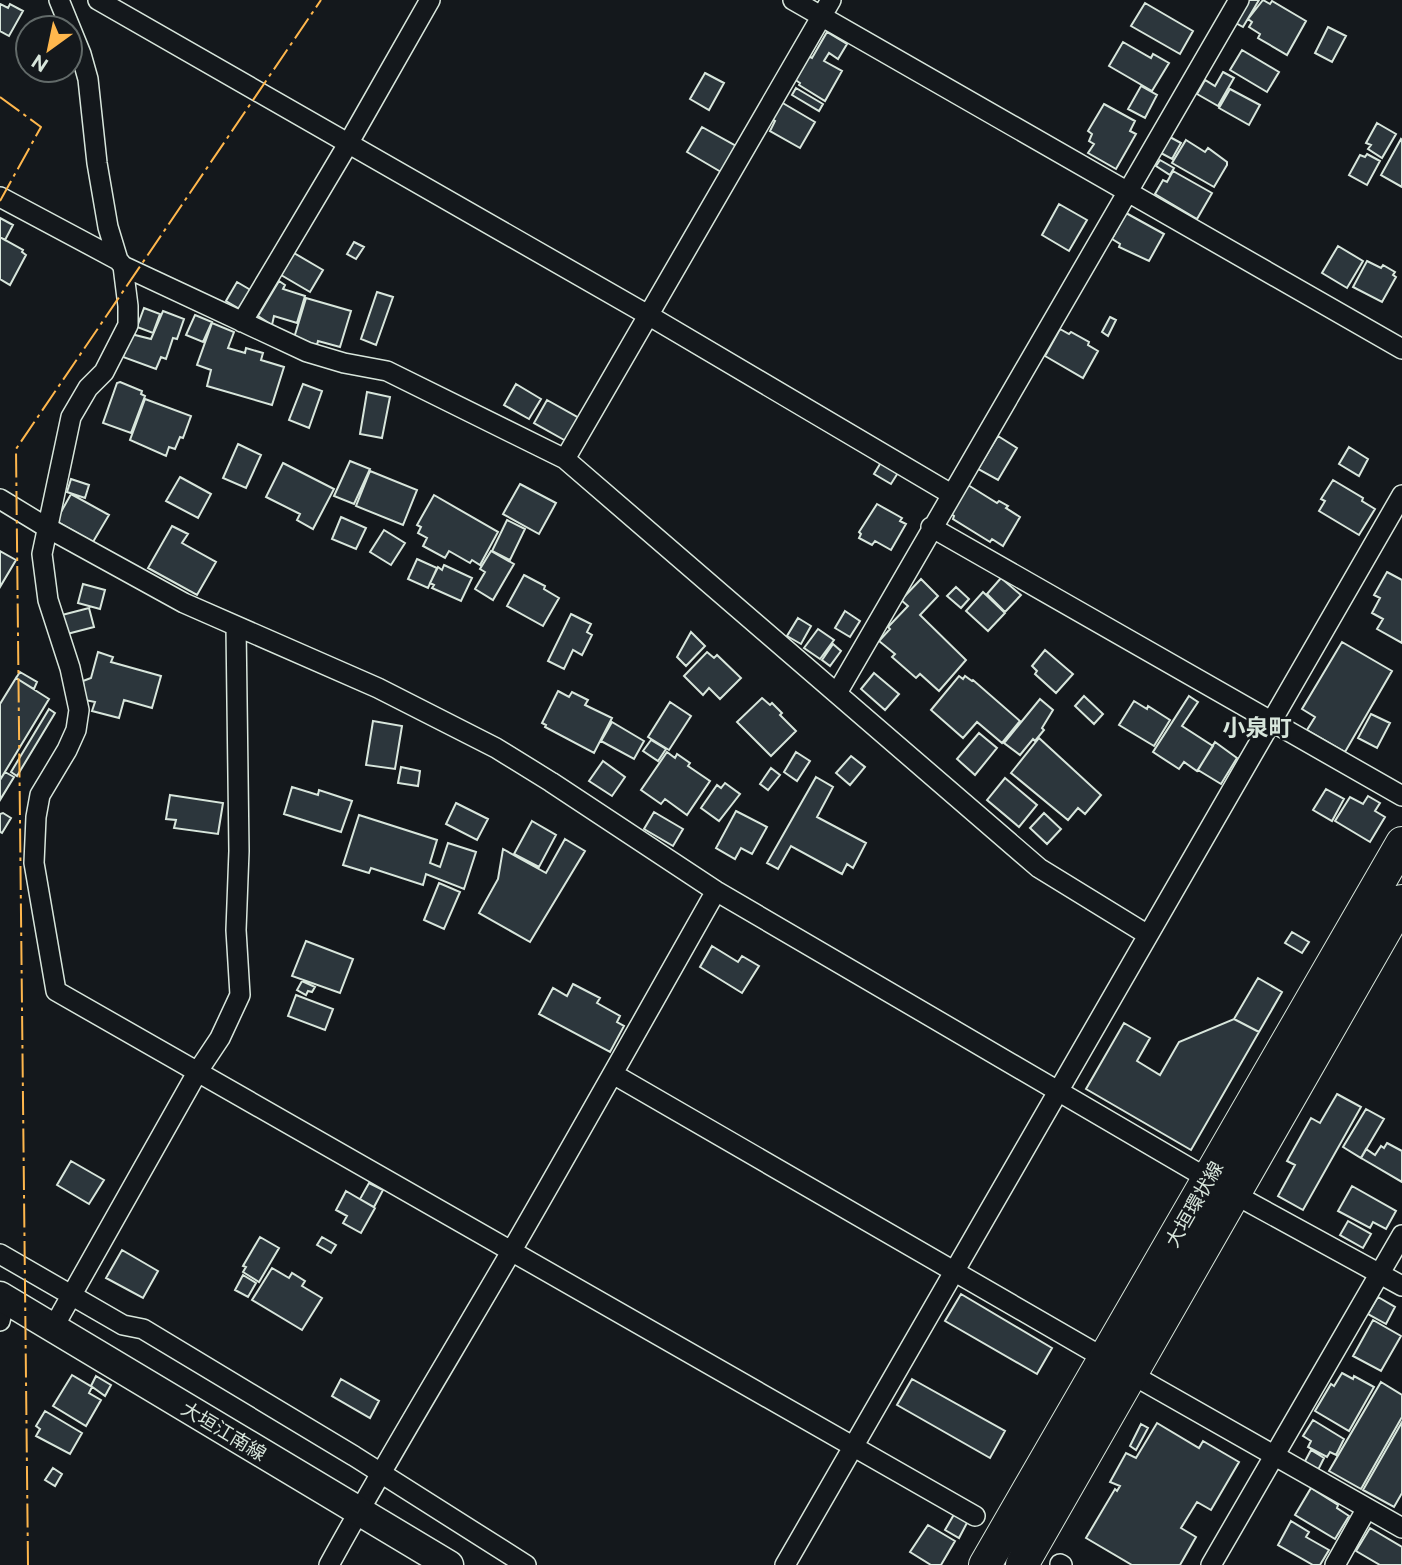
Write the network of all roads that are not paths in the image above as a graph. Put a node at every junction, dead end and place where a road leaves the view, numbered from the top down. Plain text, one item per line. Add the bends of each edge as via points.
1 (59, 0) edge
2 (98, 0) edge
3 (430, 0) edge
4 (793, 0) edge
5 (1239, 0) edge
6 (826, 8) edge
7 (348, 144) junction
8 (1127, 192) junction
9 (0, 197) edge
10 (120, 263) junction
11 (648, 315) junction
12 (242, 322) junction
13 (1402, 349) edge
14 (565, 459) junction
15 (951, 494) junction
16 (1402, 495) edge
17 (0, 499) edge
18 (46, 527) junction
19 (932, 527) junction
20 (236, 626) junction
21 (837, 692) junction
22 (1273, 720) junction
23 (1402, 796) edge
24 (1402, 843) edge
25 (716, 891) junction
26 (1402, 901) edge
27 (1148, 935) junction
28 (198, 1071) junction
29 (613, 1074) junction
30 (1059, 1090) junction
31 (1222, 1186) junction
32 (1402, 1235) edge
33 (512, 1250) junction
34 (0, 1254) edge
35 (955, 1272) junction
36 (1380, 1273) junction
37 (1402, 1286) edge
38 (71, 1295) junction
39 (2, 1305) edge
40 (53, 1328) junction
41 (1104, 1358) junction
42 (1131, 1374) junction
43 (855, 1446) junction
44 (1273, 1456) junction
45 (381, 1473) junction
46 (1367, 1508) junction
47 (357, 1511) junction
48 (975, 1516) dead end
49 (1402, 1528) edge
50 (329, 1565) edge
51 (449, 1565) edge
52 (526, 1565) edge
53 (785, 1565) edge
54 (985, 1565) edge
55 (1022, 1565) edge
56 (1212, 1565) edge
57 (1335, 1565) edge

1 - 10 street via 88,79 108,227
2 - 7 street
3 - 7 street
4 - 6 street
5 - 8 street
6 - 8 street
6 - 11 street
7 - 11 street
7 - 12 street
8 - 13 street
8 - 15 street
9 - 10 street
10 - 12 street
10 - 18 street via 128,325 104,372 71,417
11 - 14 street
11 - 15 street
12 - 14 street via 307,352 387,371
14 - 21 street
15 - 19 street
16 - 22 street
17 - 18 street
18 - 20 street via 184,603
18 - 28 street via 42,554 48,600 79,710 76,730 40,795 36,817 34,863 55,991
19 - 21 street
19 - 22 street
20 - 25 street via 378,688 496,748
20 - 28 street via 240,995
21 - 27 street via 1039,867
22 - 23 street
22 - 27 street
24 - 31 main road, 大垣環状線
25 - 29 street
25 - 30 street
26 - 31 main road, 大垣環状線
27 - 30 street
28 - 33 street
28 - 38 street
29 - 33 street
29 - 35 street
30 - 31 street
30 - 35 street
31 - 36 street
31 - 41 main road, 大垣環状線
31 - 42 main road, 大垣環状線
32 - 36 street
33 - 43 street
33 - 45 street
34 - 38 street
35 - 41 street
35 - 43 street
36 - 37 street
36 - 44 street
38 - 40 street
38 - 45 street via 123,1325 143,1329
39 - 40 main road, 大垣江南線
40 - 47 main road, 大垣江南線
41 - 54 main road, 大垣環状線
42 - 44 street
42 - 55 main road, 大垣環状線
43 - 48 street
43 - 53 street
44 - 46 street
44 - 56 street
45 - 47 street
45 - 52 street
46 - 49 street
46 - 57 street
47 - 50 street
47 - 51 main road, 大垣江南線

